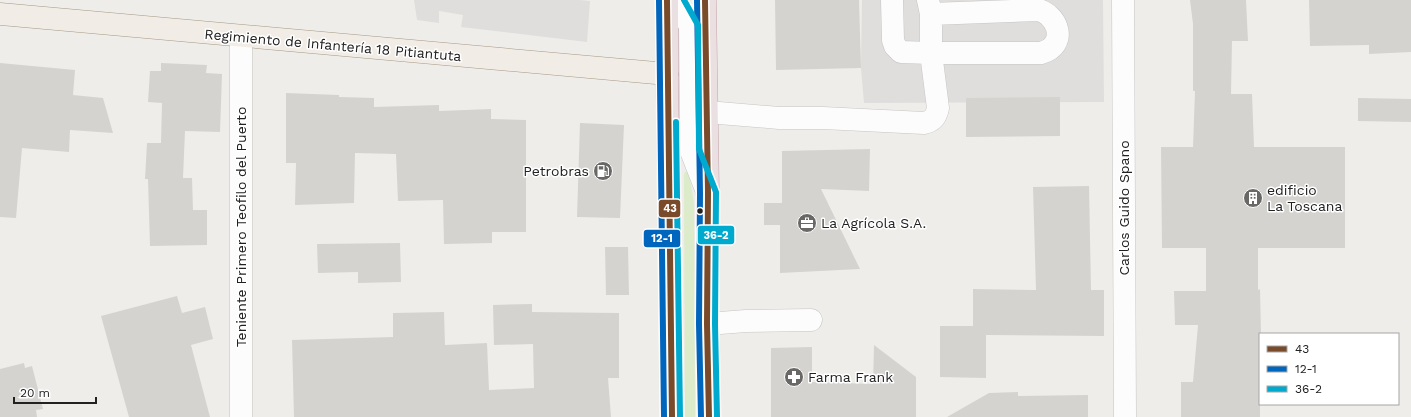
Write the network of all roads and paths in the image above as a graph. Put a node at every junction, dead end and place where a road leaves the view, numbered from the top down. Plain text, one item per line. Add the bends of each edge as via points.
1 (667, 0) edge
2 (675, 0) edge
3 (705, 0) edge
4 (892, 0) edge
5 (1123, 0) edge
6 (929, 7) edge
7 (0, 14) edge
8 (241, 37) junction
9 (931, 53) junction
10 (667, 74) junction
11 (707, 112) junction
12 (708, 193) junction
13 (811, 320) dead end
14 (707, 324) junction
15 (241, 417) edge
16 (672, 417) edge
17 (710, 417) edge
18 (1125, 417) edge

1 - 10 highway
2 - 12 street via 690,26 691,151
3 - 11 highway
4 - 9 street via 895,46 901,52
5 - 18 street, Carlos Guido Spano
6 - 9 street
6 - 9 street via 1039,10 1047,12 1058,30 1057,39 1050,48 1041,53
7 - 8 main road, Regimiento de Infantería 18 Pitiantuta
8 - 10 main road, Regimiento de Infantería 18 Pitiantuta
8 - 15 street, Teniente Primero Teofilo del Puerto
9 - 11 street via 938,108 937,115 924,123 779,118
10 - 16 highway
11 - 12 highway
12 - 14 highway
13 - 14 street via 746,320
14 - 17 highway

